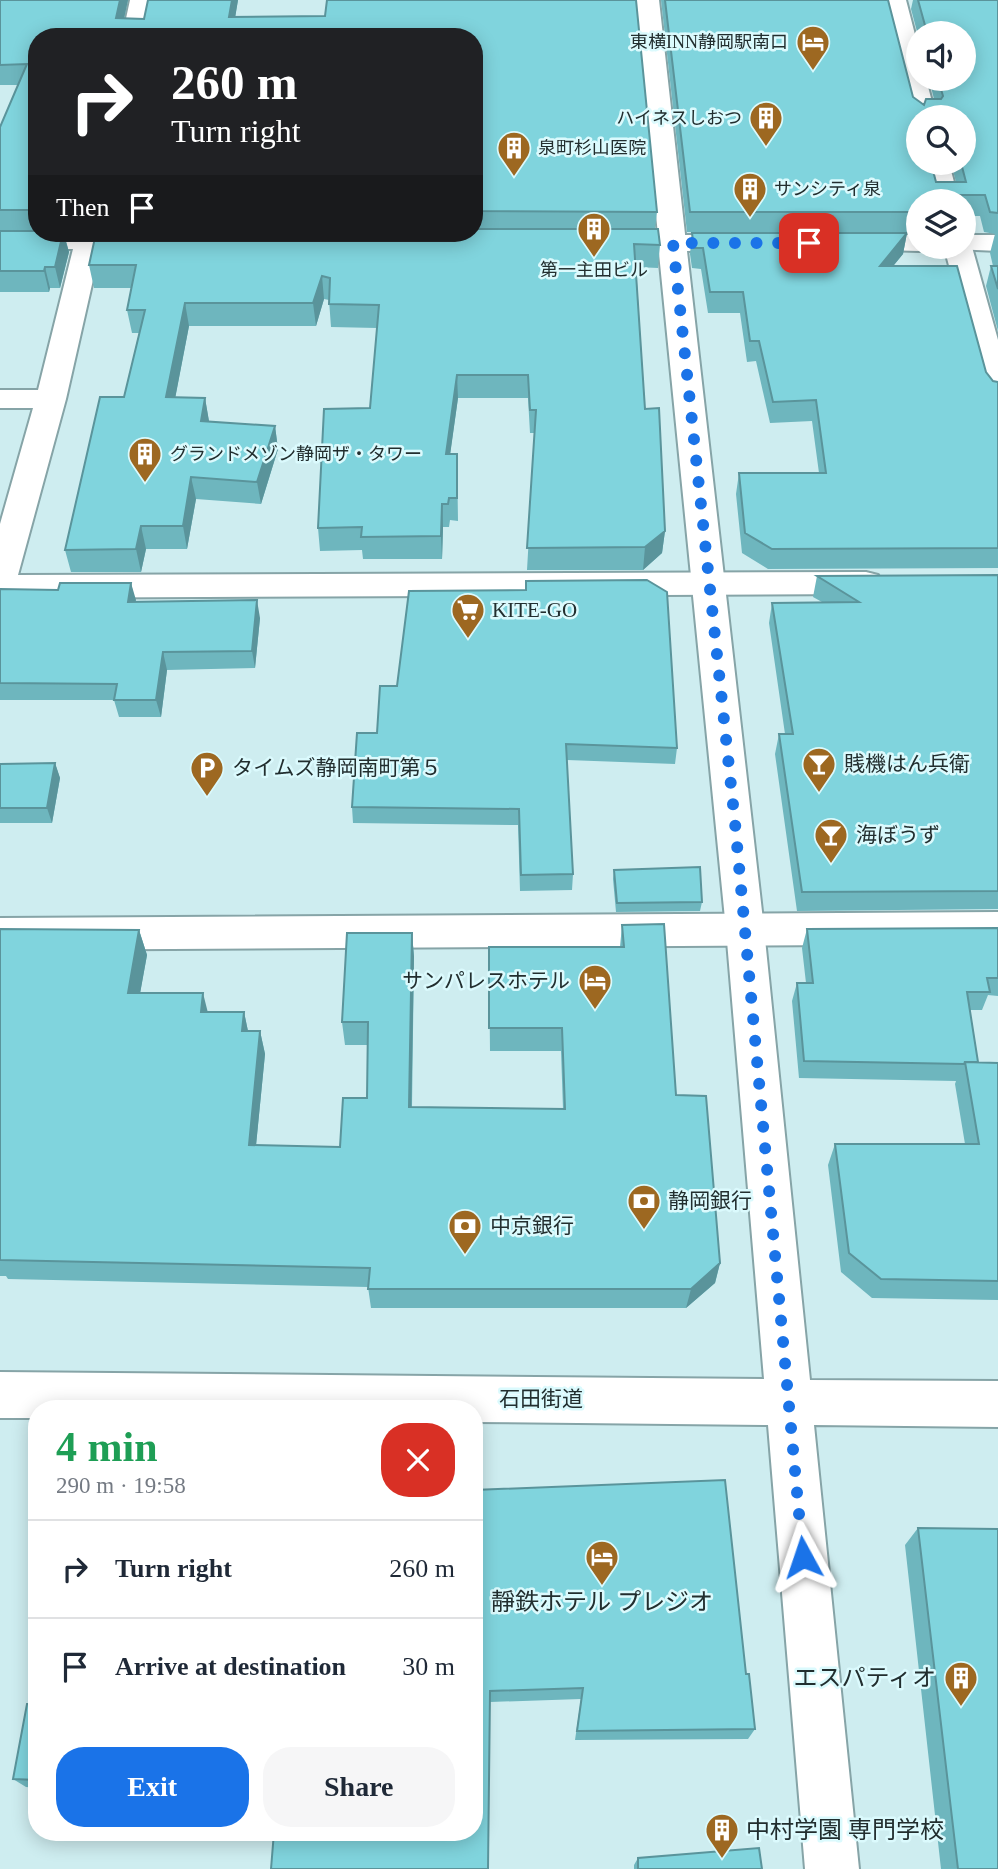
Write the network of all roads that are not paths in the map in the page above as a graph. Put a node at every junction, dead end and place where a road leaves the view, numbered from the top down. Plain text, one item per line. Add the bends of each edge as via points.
1 (142, 0) edge
2 (648, 0) edge
3 (894, 0) edge
4 (136, 28) edge
5 (921, 105) edge
6 (28, 240) edge
7 (0, 241) edge
8 (88, 242) edge
9 (603, 243) edge
10 (673, 243) junction
11 (768, 243) edge
12 (823, 243) edge
13 (906, 243) edge
14 (976, 243) edge
15 (998, 243) edge
16 (961, 259) edge
17 (998, 392) edge
18 (0, 399) edge
19 (51, 399) junction
20 (0, 580) edge
21 (902, 583) edge
22 (711, 584) junction
23 (0, 587) edge
24 (998, 928) edge
25 (745, 929) junction
26 (0, 934) edge
27 (0, 1395) edge
28 (788, 1401) junction
29 (998, 1404) edge
30 (832, 1869) edge

1 - 4 street
2 - 10 street
3 - 5 street
6 - 7 street
8 - 19 street
9 - 10 street
10 - 11 street
10 - 22 street
12 - 13 street
14 - 15 street
16 - 17 street
18 - 19 street
19 - 20 street
21 - 22 street
22 - 23 street
22 - 25 street
24 - 25 street
25 - 26 street
25 - 28 street
27 - 28 street, 石田街道
28 - 29 street, 石田街道
28 - 30 street

